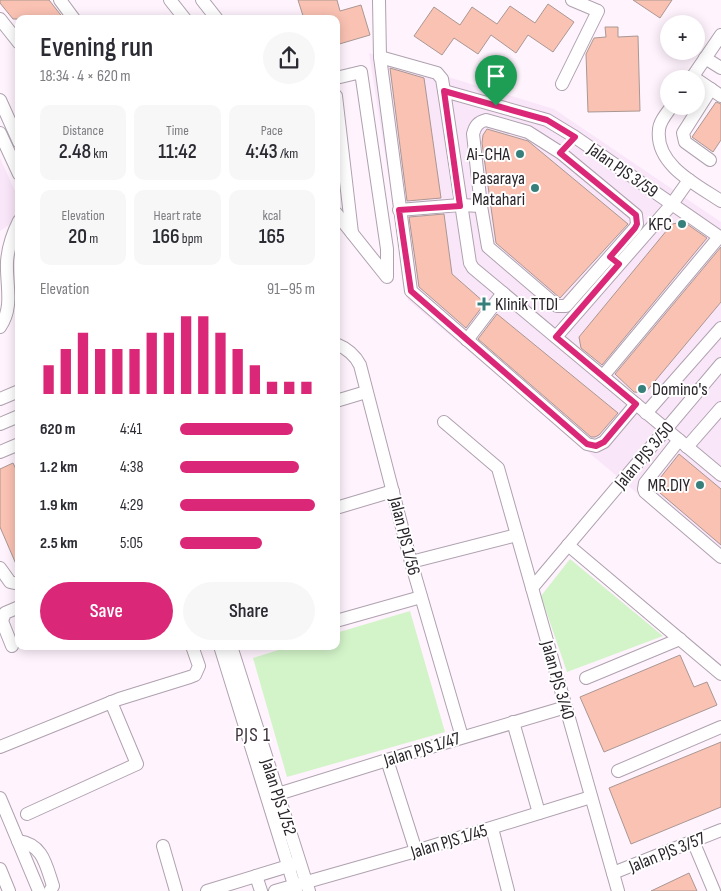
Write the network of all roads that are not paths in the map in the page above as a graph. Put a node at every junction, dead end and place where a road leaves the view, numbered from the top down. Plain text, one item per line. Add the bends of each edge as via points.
1 (60, 0) edge
2 (170, 0) edge
3 (202, 0) edge
4 (379, 0) edge
5 (572, 0) edge
6 (71, 15) edge
7 (182, 15) edge
8 (214, 15) edge
9 (0, 19) edge
10 (721, 35) edge
11 (15, 37) edge
12 (380, 57) junction
13 (705, 58) joint
14 (721, 68) edge
15 (340, 77) edge
16 (562, 84) dead end
17 (705, 86) edge
18 (444, 91) junction
19 (716, 93) edge
20 (0, 100) edge
21 (667, 115) edge
22 (340, 130) edge
23 (0, 133) edge
24 (15, 133) edge
25 (575, 137) junction
26 (560, 153) junction
27 (710, 160) dead end
28 (15, 165) edge
29 (689, 180) junction
30 (721, 201) edge
31 (672, 204) junction
32 (460, 206) junction
33 (481, 206) junction
34 (399, 210) junction
35 (340, 220) edge
36 (15, 227) edge
37 (352, 233) junction
38 (720, 237) edge
39 (5, 242) edge
40 (615, 260) junction
41 (503, 293) junction
42 (0, 327) edge
43 (721, 328) edge
44 (556, 337) junction
45 (467, 340) junction
46 (340, 346) edge
47 (721, 364) edge
48 (603, 376) junction
49 (366, 392) junction
50 (15, 393) edge
51 (0, 399) edge
52 (340, 400) edge
53 (636, 404) junction
54 (721, 408) edge
55 (646, 413) junction
56 (15, 418) edge
57 (444, 422) dead end
58 (0, 424) edge
59 (666, 429) junction
60 (683, 443) junction
61 (15, 446) edge
62 (0, 452) edge
63 (721, 475) edge
64 (393, 490) junction
65 (340, 507) edge
66 (517, 535) junction
67 (568, 545) junction
68 (721, 557) edge
69 (411, 562) junction
70 (0, 568) edge
71 (15, 583) edge
72 (532, 588) junction
73 (421, 598) junction
74 (3, 609) edge
75 (340, 620) edge
76 (680, 639) junction
77 (12, 646) dead end
78 (193, 650) edge
79 (221, 650) edge
80 (232, 650) edge
81 (721, 674) edge
82 (586, 678) dead end
83 (115, 701) junction
84 (566, 707) junction
85 (513, 722) junction
86 (721, 727) edge
87 (462, 737) junction
88 (0, 747) edge
89 (387, 760) junction
90 (618, 771) dead end
91 (278, 794) junction
92 (591, 797) junction
93 (0, 798) edge
94 (539, 813) junction
95 (27, 814) dead end
96 (492, 828) junction
97 (721, 830) edge
98 (18, 841) junction
99 (693, 841) junction
100 (163, 846) dead end
101 (416, 851) junction
102 (294, 864) junction
103 (0, 869) edge
104 (612, 873) junction
105 (256, 876) junction
106 (301, 887) edge
107 (9, 891) edge
108 (39, 891) edge
109 (50, 891) edge
110 (176, 891) edge
111 (207, 891) edge
112 (261, 891) edge
113 (275, 891) edge
114 (508, 891) edge
115 (618, 891) edge
116 (714, 891) edge

1 - 6 street
2 - 7 street
3 - 8 street
4 - 12 street
5 - 16 street via 598,11
9 - 11 street
10 - 13 street
12 - 18 street via 438,73
12 - 34 street
13 - 14 street
15 - 37 street via 361,72 387,276
17 - 19 street
18 - 25 street, Jalan PJS 3/59 via 547,120
18 - 32 street
19 - 27 street via 683,133 685,142
20 - 24 street
21 - 29 street via 658,129 663,153
22 - 37 street
23 - 28 street
25 - 26 street
25 - 31 street, Jalan PJS 3/59
26 - 33 street via 528,132 486,120 479,122 473,134
26 - 40 street via 636,215 637,224
29 - 30 street
29 - 31 street
31 - 38 street, Jalan PJS 3/59
31 - 40 street
32 - 33 street
32 - 34 street
32 - 41 street via 470,263
33 - 40 street via 488,247 557,306 566,306
34 - 45 street via 411,291
35 - 37 street
36 - 39 street
38 - 48 street
39 - 42 street via 9,308
40 - 44 street
41 - 44 street
41 - 45 street
43 - 55 street
44 - 48 street
45 - 53 street via 587,444 596,446 604,442
46 - 49 street, Jalan PJS 1/56 via 359,362
47 - 59 street, Jalan PJS 3/50
48 - 53 street
49 - 52 street
49 - 64 street, Jalan PJS 1/56
50 - 51 street
53 - 55 street
54 - 60 street
55 - 59 street
56 - 58 street
57 - 66 street, Jalan PJS 3/40 via 498,468
59 - 60 street
59 - 67 street, Jalan PJS 3/50
60 - 63 street
60 - 68 street via 645,483 645,492
61 - 62 street
64 - 65 street
64 - 69 street, Jalan PJS 1/56
66 - 69 street
66 - 72 street, Jalan PJS 3/40
67 - 72 street, Jalan PJS 3/50
67 - 76 street
69 - 73 street, Jalan PJS 1/56
70 - 71 street via 10,582
72 - 84 street, Jalan PJS 3/40
73 - 75 street
73 - 87 street, Jalan PJS 1/56
74 - 77 street via 2,622
76 - 81 street
76 - 82 street
78 - 83 street via 199,666 194,674
79 - 102 street, Jalan PJS 1/52
80 - 91 street, Jalan PJS 1/52
83 - 88 street
83 - 95 street via 137,764
84 - 85 street, Jalan PJS 1/47
84 - 92 street, Jalan PJS 3/40
85 - 87 street, Jalan PJS 1/47
85 - 94 street
86 - 90 street
87 - 89 street, Jalan PJS 1/47
89 - 91 street, Jalan PJS 1/47
89 - 101 street
91 - 102 street, Jalan PJS 1/52
92 - 94 street, Jalan PJS 1/45
92 - 104 street, Jalan PJS 3/40
93 - 98 street
94 - 96 street, Jalan PJS 1/45
96 - 101 street, Jalan PJS 1/45
96 - 114 street
97 - 99 street, Jalan PJS 3/57
98 - 108 street
98 - 109 street via 29,842 37,848 53,886
99 - 104 street, Jalan PJS 3/57
99 - 116 street
100 - 110 street
101 - 106 street, Jalan PJS 1/45
102 - 105 street
102 - 106 street, Jalan PJS 1/52
103 - 107 street
104 - 115 street, Jalan PJS 3/40
105 - 111 street
105 - 112 street
106 - 113 street, Jalan PJS 1/45

